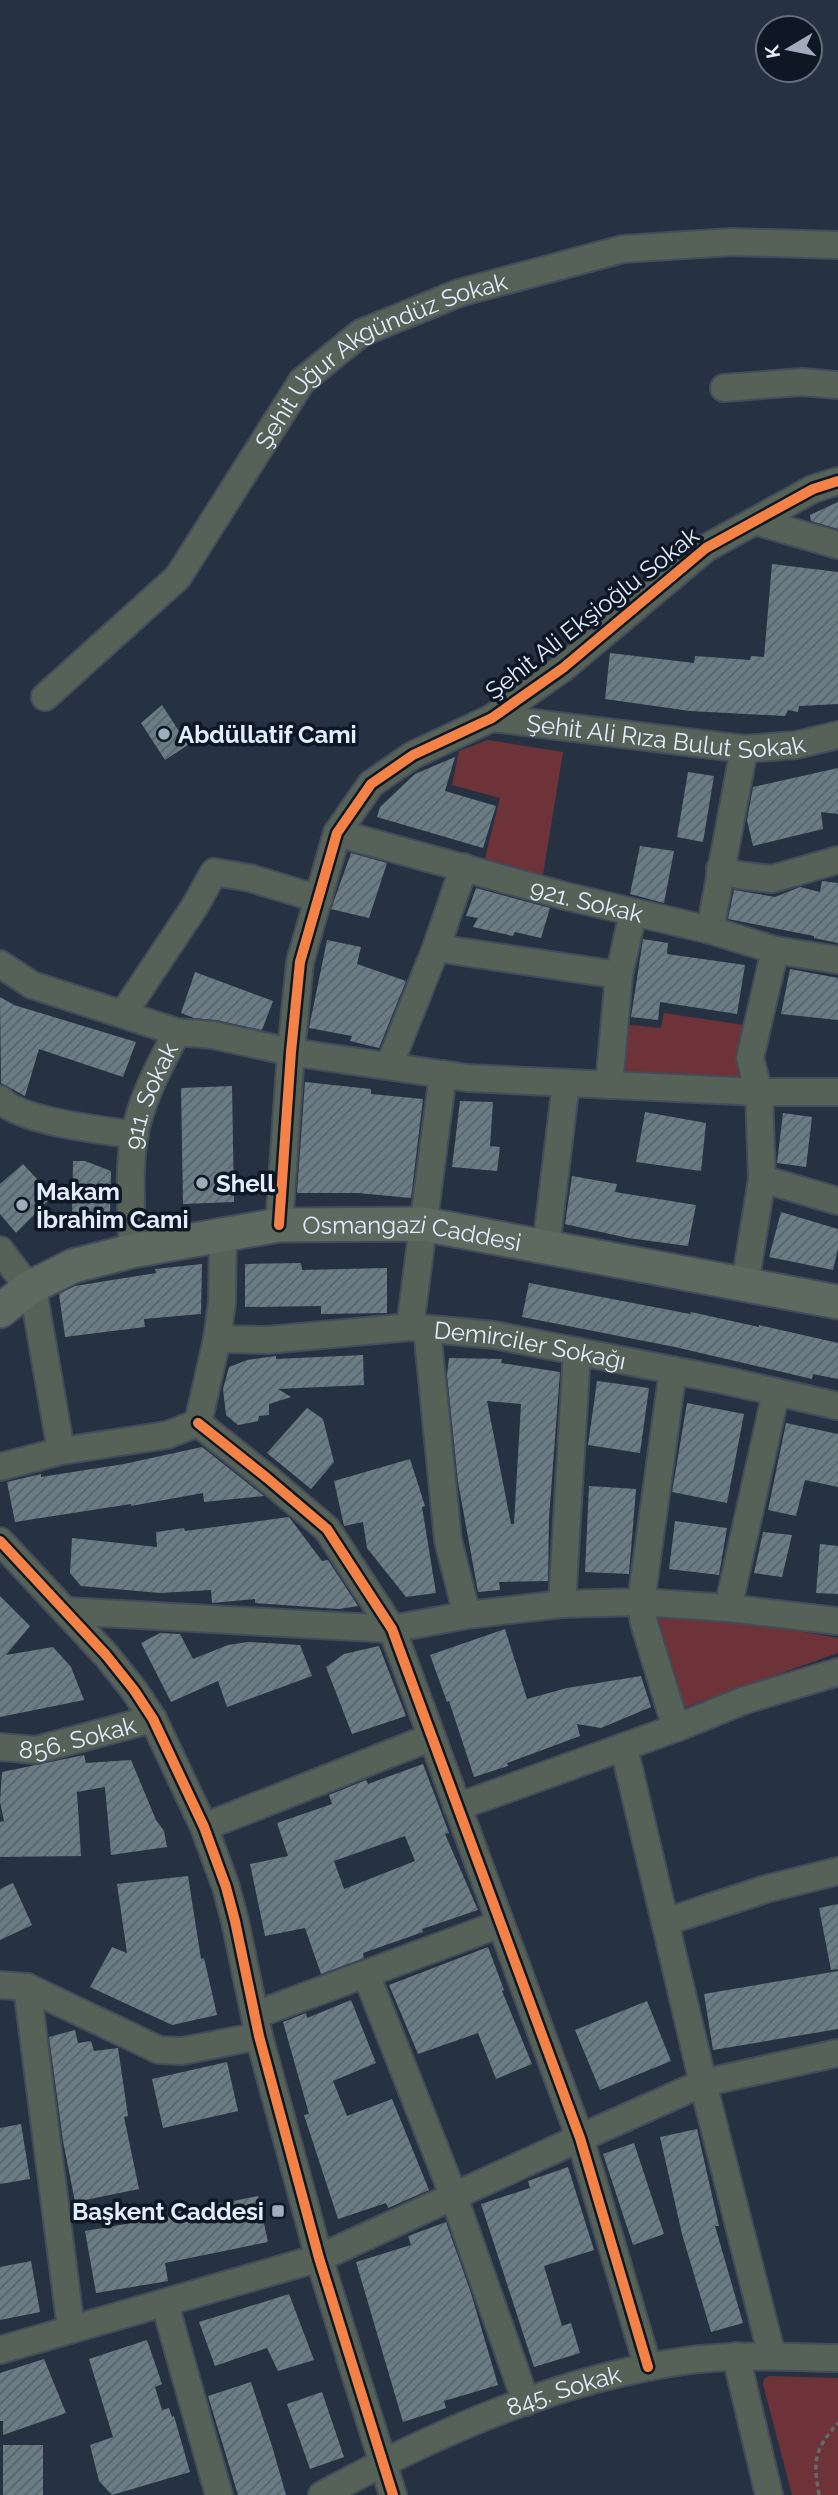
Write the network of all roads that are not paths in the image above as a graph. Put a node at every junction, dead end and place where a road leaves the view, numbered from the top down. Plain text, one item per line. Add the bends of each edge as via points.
1 (838, 245) edge
2 (838, 385) edge
3 (724, 388) dead end
4 (838, 481) edge
5 (755, 520) junction
6 (838, 545) edge
7 (45, 697) dead end
8 (492, 718) junction
9 (838, 734) edge
10 (744, 749) junction
11 (337, 833) junction
12 (838, 860) edge
13 (464, 866) junction
14 (720, 869) junction
15 (319, 899) junction
16 (633, 913) junction
17 (710, 930) junction
18 (436, 948) junction
19 (775, 950) junction
20 (838, 960) edge
21 (0, 964) edge
22 (619, 975) junction
23 (123, 1014) junction
24 (177, 1031) junction
25 (291, 1052) junction
26 (389, 1066) junction
27 (443, 1074) junction
28 (566, 1083) junction
29 (609, 1085) junction
30 (760, 1092) junction
31 (838, 1093) edge
32 (1, 1105) edge
33 (135, 1135) junction
34 (762, 1179) junction
35 (838, 1201) edge
36 (423, 1224) junction
37 (279, 1225) junction
38 (223, 1233) junction
39 (546, 1247) junction
40 (0, 1250) edge
41 (132, 1251) junction
42 (745, 1284) junction
43 (29, 1288) junction
44 (838, 1301) edge
45 (0, 1311) edge
46 (418, 1328) junction
47 (217, 1339) junction
48 (577, 1351) junction
49 (673, 1370) junction
50 (776, 1392) junction
51 (838, 1406) edge
52 (198, 1423) junction
53 (61, 1451) junction
54 (0, 1467) edge
55 (0, 1541) edge
56 (641, 1602) junction
57 (562, 1604) junction
58 (728, 1608) junction
59 (66, 1611) junction
60 (467, 1615) junction
61 (838, 1621) edge
62 (392, 1629) junction
63 (838, 1672) edge
64 (153, 1719) junction
65 (676, 1728) junction
66 (432, 1737) junction
67 (0, 1747) edge
68 (624, 1748) junction
69 (457, 1807) junction
70 (204, 1827) junction
71 (838, 1871) edge
72 (665, 1922) junction
73 (500, 1924) junction
74 (366, 1974) junction
75 (0, 1985) edge
76 (27, 1987) junction
77 (257, 2025) junction
78 (838, 2053) edge
79 (703, 2083) junction
80 (580, 2138) junction
81 (454, 2197) junction
82 (319, 2258) junction
83 (165, 2304) junction
84 (71, 2329) junction
85 (0, 2350) edge
86 (736, 2356) junction
87 (772, 2356) junction
88 (838, 2358) edge
89 (648, 2367) junction
90 (526, 2402) junction
91 (383, 2462) junction
92 (219, 2495) edge
93 (322, 2495) edge
94 (393, 2495) edge
95 (769, 2495) edge

1 - 7 street, Şehit Uğur Akgündüz Sokak via 732,242 623,249 459,293 361,332 302,381 178,577
2 - 3 street via 802,382
4 - 5 street, Şehit Ali Ekşioğlu Sokak
5 - 6 street
5 - 8 street, Şehit Ali Ekşioğlu Sokak via 706,548 563,668
8 - 10 street, Şehit Ali Rıza Bulut Sokak
8 - 11 street, Şehit Ali Ekşioğlu Sokak via 413,755 371,784
9 - 10 street, Şehit Ali Rıza Bulut Sokak via 796,745
10 - 14 street
11 - 13 street, 921. Sokak
11 - 15 street, Şehit Ali Ekşioğlu Sokak
12 - 14 street via 772,879
13 - 16 street, 921. Sokak
13 - 18 street
14 - 17 street
15 - 23 street via 250,878 214,873
15 - 25 street, Şehit Ali Ekşioğlu Sokak via 300,962
16 - 17 street, 921. Sokak
16 - 22 street
17 - 19 street, 921. Sokak
18 - 22 street
18 - 26 street
19 - 20 street, 921. Sokak
19 - 30 street via 750,1058
21 - 23 street via 32,985
22 - 29 street
23 - 24 street
24 - 25 street
24 - 33 street, 911. Sokak via 151,1081
25 - 26 street
25 - 37 street, Şehit Ali Ekşioğlu Sokak
26 - 27 street
27 - 28 street
27 - 36 street
28 - 29 street
28 - 39 street
29 - 30 street
30 - 31 street
30 - 34 street
32 - 33 street via 59,1123
33 - 41 street, 911. Sokak
34 - 35 street
34 - 42 street
36 - 37 main road, Osmangazi Caddesi
36 - 39 main road, Osmangazi Caddesi
36 - 46 street
37 - 38 main road, Osmangazi Caddesi
38 - 41 main road, Osmangazi Caddesi
38 - 47 street
39 - 42 main road, Osmangazi Caddesi
40 - 43 street
41 - 43 main road, Osmangazi Caddesi via 73,1266
42 - 44 main road, Osmangazi Caddesi
43 - 45 main road, Osmangazi Caddesi
43 - 53 street via 39,1316
46 - 47 street, Demirciler Sokağı via 267,1340
46 - 48 street, Demirciler Sokağı via 494,1335
46 - 60 street via 448,1539
47 - 52 street
48 - 49 street, Demirciler Sokağı
48 - 57 street
49 - 50 street, Demirciler Sokağı
49 - 56 street
50 - 51 street, Demirciler Sokağı
50 - 58 street
52 - 53 street via 167,1435
52 - 62 street via 327,1530
53 - 54 street
55 - 59 street
56 - 57 street
56 - 58 street
56 - 65 street
57 - 60 street
58 - 61 street
59 - 62 street
59 - 64 street via 106,1655
60 - 62 street
62 - 66 street
63 - 65 street via 745,1699
64 - 67 street, 856. Sokak via 36,1750
64 - 70 street
65 - 68 street
66 - 69 street
66 - 70 street
68 - 69 street
68 - 72 street
69 - 73 street
70 - 77 street via 226,1887
71 - 72 street
72 - 79 street
73 - 74 street
73 - 80 street
74 - 77 street
74 - 81 street
75 - 76 street
76 - 77 street via 159,2050 182,2051
76 - 84 street
77 - 82 street
78 - 79 street
79 - 80 street
79 - 87 street
80 - 81 street
80 - 89 street
81 - 82 street
81 - 90 street
82 - 83 street
82 - 91 street
83 - 84 street
83 - 92 street
84 - 85 street
86 - 87 street, 845. Sokak
86 - 89 street, 845. Sokak
86 - 95 street
87 - 88 street, 845. Sokak
89 - 90 street, 845. Sokak
90 - 91 street, 845. Sokak
91 - 93 street, 845. Sokak
91 - 94 street

